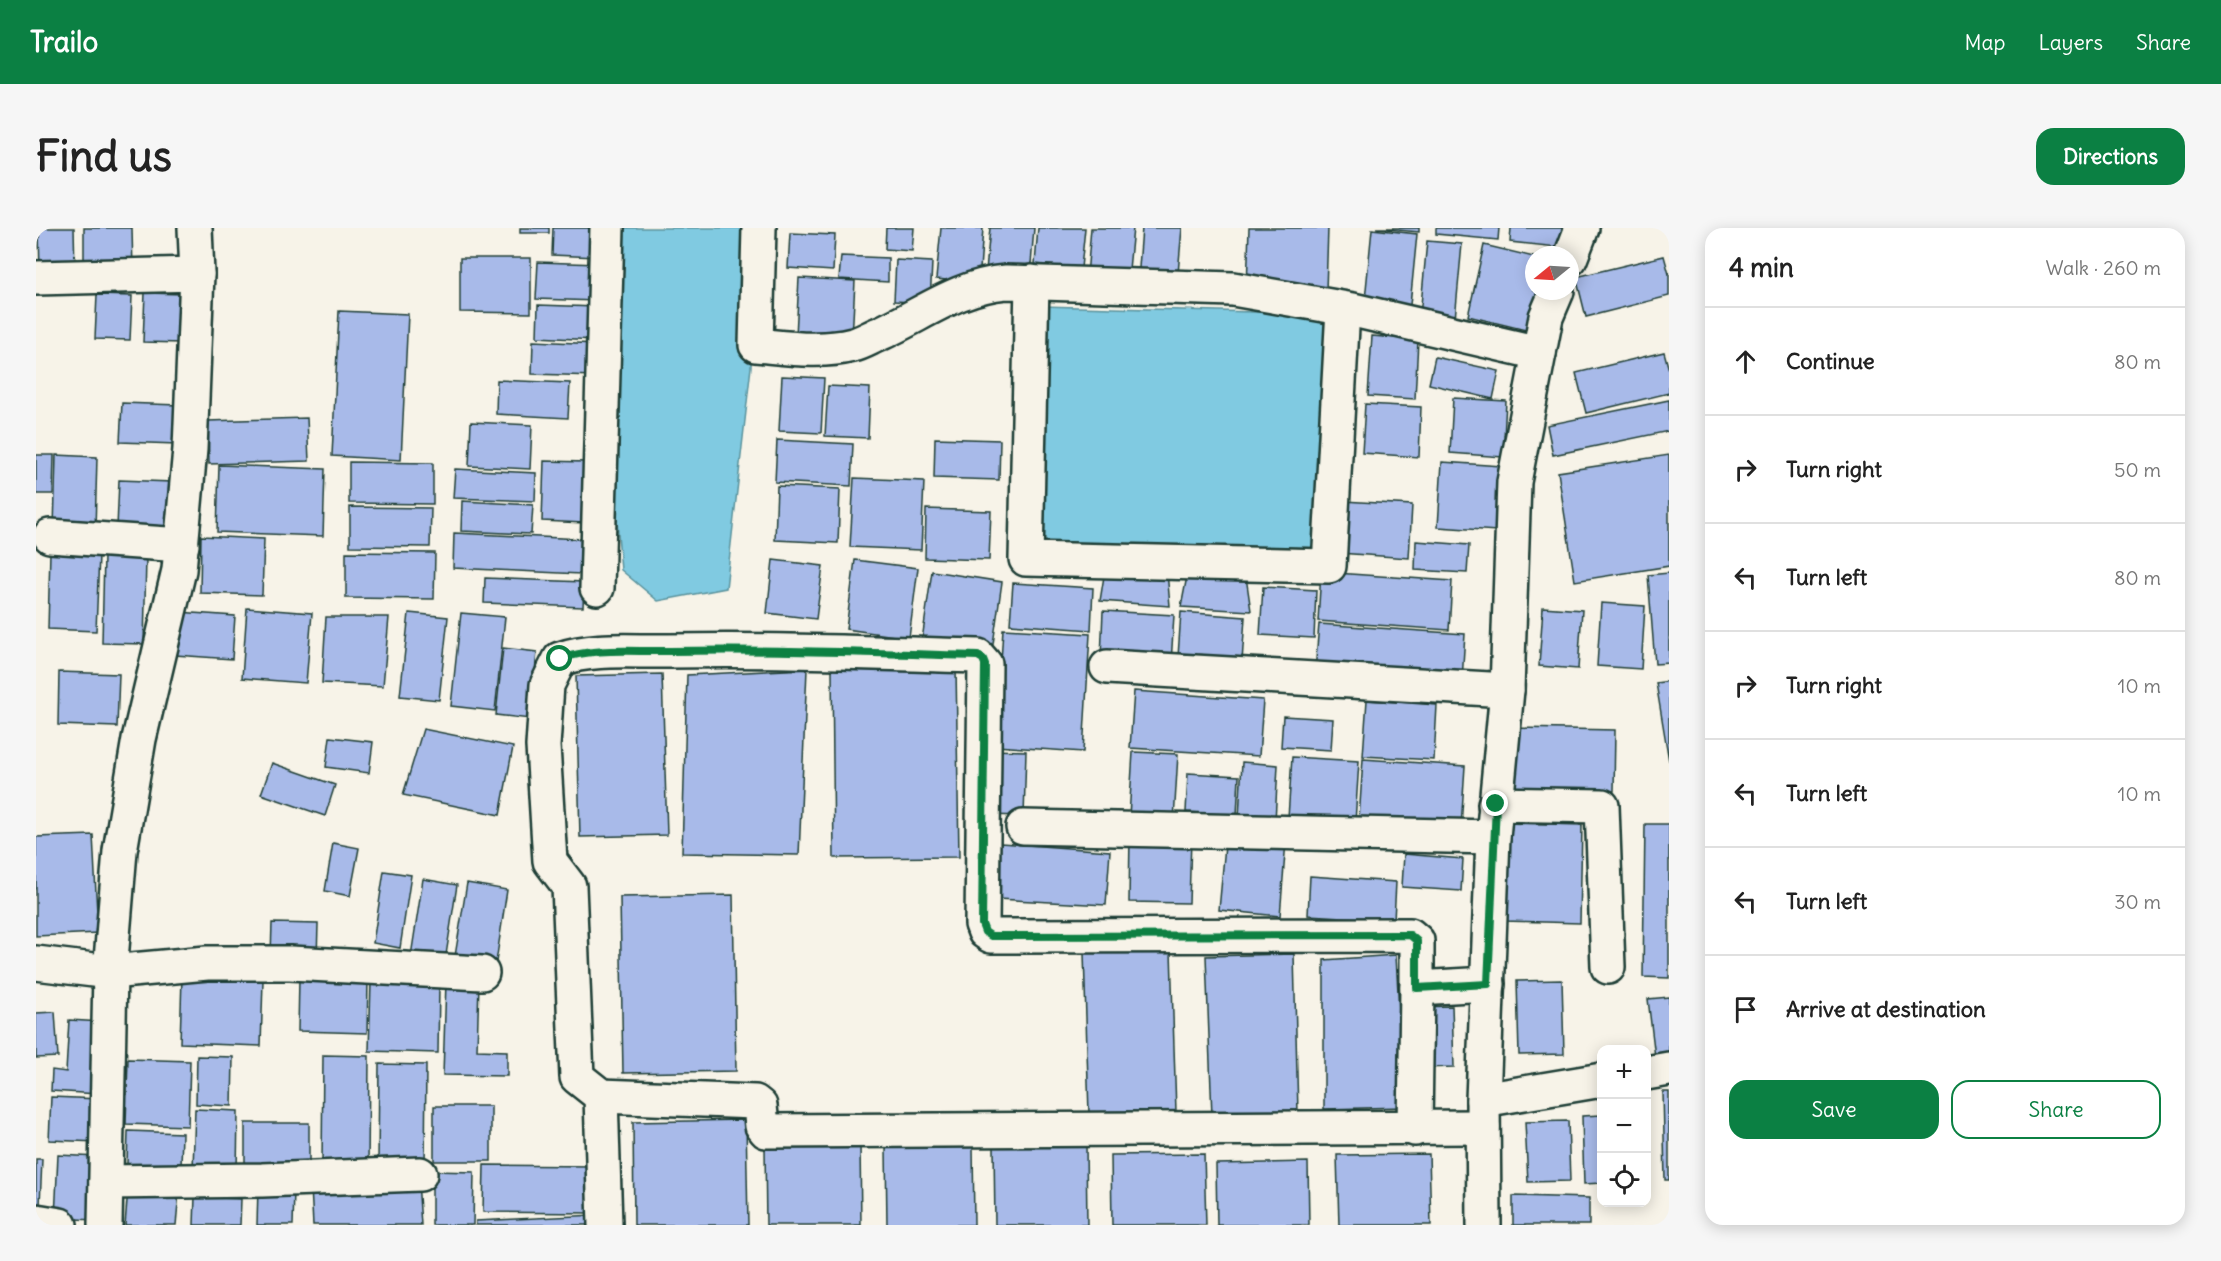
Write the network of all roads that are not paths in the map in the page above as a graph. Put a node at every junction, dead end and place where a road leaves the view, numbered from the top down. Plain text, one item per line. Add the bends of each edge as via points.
1 (195, 228) edge
2 (607, 228) edge
3 (759, 228) edge
4 (1582, 228) edge
5 (1575, 246) edge
6 (197, 274) junction
7 (36, 278) edge
8 (1032, 282) junction
9 (1553, 300) edge
10 (1342, 309) junction
11 (1539, 353) junction
12 (50, 537) dead end
13 (182, 545) junction
14 (597, 588) dead end
15 (1107, 667) dead end
16 (1507, 690) junction
17 (1496, 804) junction
18 (1023, 827) dead end
19 (1493, 837) junction
20 (36, 963) edge
21 (1608, 967) dead end
22 (110, 972) junction
23 (482, 973) dead end
24 (1488, 984) junction
25 (1417, 988) junction
26 (1669, 1069) edge
27 (1651, 1072) edge
28 (1597, 1081) edge
29 (601, 1096) junction
30 (1483, 1114) junction
31 (1415, 1129) junction
32 (420, 1174) dead end
33 (106, 1182) junction
34 (36, 1221) edge
35 (60, 1225) edge
36 (105, 1225) edge
37 (605, 1225) edge
38 (1484, 1225) edge

1 - 6 street
2 - 14 street
3 - 8 street via 756,345 816,350 854,345 951,296 986,283
4 - 5 street
6 - 7 street
6 - 13 street
8 - 10 street via 1233,290
8 - 10 street via 1026,559 1329,566
9 - 11 street
10 - 11 street
11 - 16 street via 1514,482
12 - 13 street
13 - 22 street via 120,851
15 - 16 street
16 - 17 street
17 - 19 street
17 - 21 street via 1602,806
18 - 19 street
19 - 24 street
20 - 22 street
22 - 23 street via 207,963 290,963
22 - 33 street
24 - 25 street
24 - 30 street
25 - 29 street via 1417,941 1410,935 991,936 985,932 985,664 978,656 750,649 599,651 560,659 547,685 543,746 550,861 569,886 577,1077
25 - 31 street
26 - 27 street
28 - 30 street
29 - 31 street via 756,1102 766,1131
29 - 37 street
30 - 31 street
30 - 38 street
32 - 33 street
33 - 36 street
34 - 35 street

